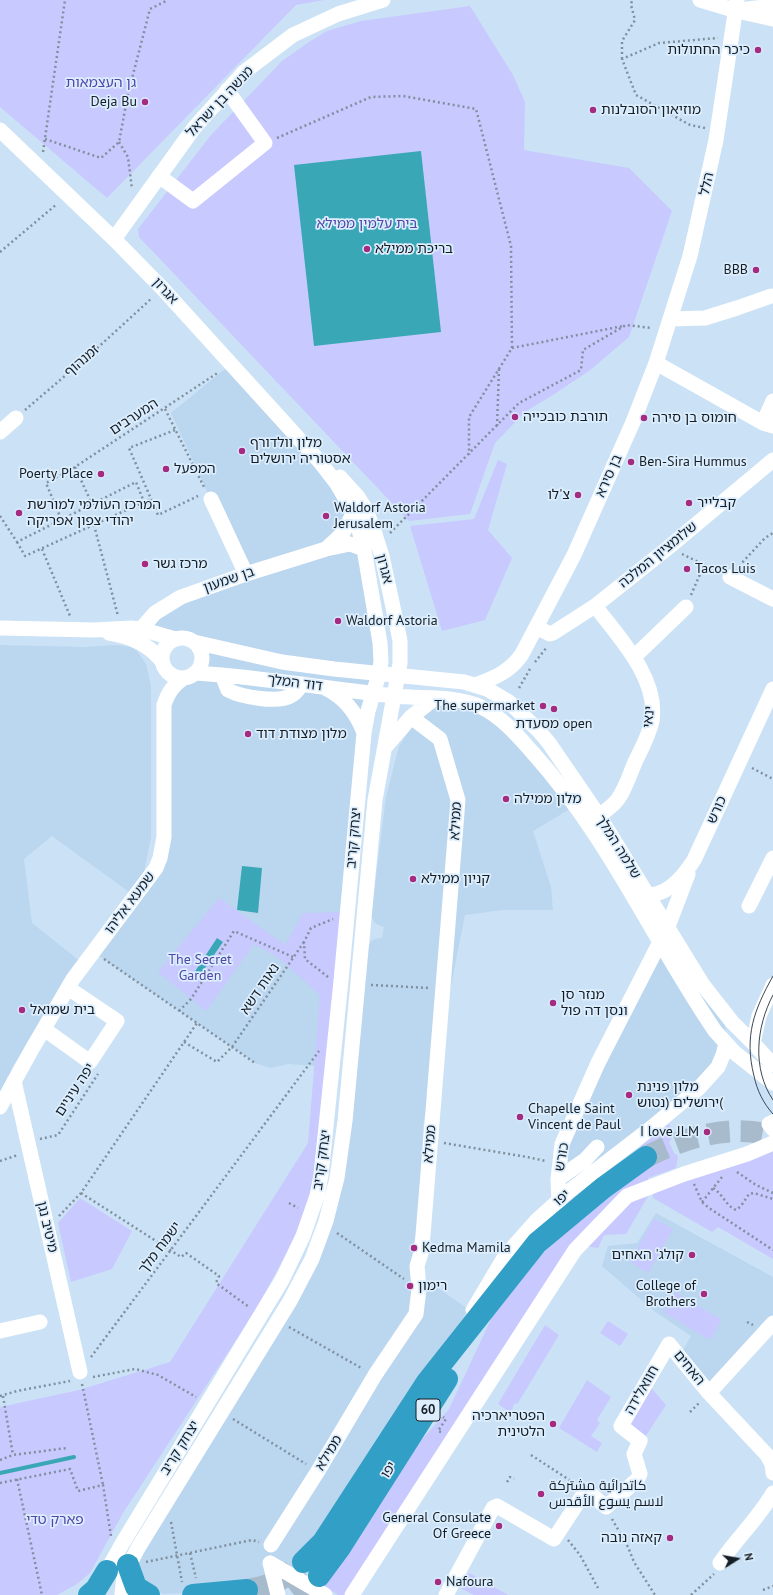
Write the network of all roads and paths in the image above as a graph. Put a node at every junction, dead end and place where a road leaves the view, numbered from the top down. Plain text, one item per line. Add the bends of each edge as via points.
1 (65, 0) edge
2 (168, 0) edge
3 (383, 0) edge
4 (632, 0) edge
5 (700, 0) edge
6 (737, 5) edge
7 (773, 6) edge
8 (773, 19) edge
9 (732, 37) junction
10 (622, 59) junction
11 (227, 90) junction
12 (690, 125) dead end
13 (0, 130) edge
14 (45, 139) junction
15 (119, 142) junction
16 (265, 143) junction
17 (40, 168) junction
18 (159, 176) junction
19 (68, 195) junction
20 (134, 210) junction
21 (114, 238) junction
22 (0, 252) edge
23 (162, 288) junction
24 (771, 296) dead end
25 (668, 324) junction
26 (626, 325) junction
27 (512, 348) junction
28 (656, 363) junction
29 (232, 364) junction
30 (499, 368) junction
31 (773, 401) edge
32 (165, 409) junction
33 (16, 418) joint
34 (768, 425) edge
35 (497, 427) junction
36 (175, 430) junction
37 (0, 432) edge
38 (469, 455) junction
39 (773, 460) edge
40 (320, 462) junction
41 (75, 467) junction
42 (202, 483) dead end
43 (151, 499) junction
44 (211, 499) joint
45 (144, 502) junction
46 (92, 504) junction
47 (353, 514) junction
48 (0, 516) edge
49 (61, 519) junction
50 (94, 525) junction
51 (773, 533) edge
52 (17, 542) junction
53 (378, 544) junction
54 (669, 547) junction
55 (42, 549) junction
56 (326, 549) junction
57 (364, 549) junction
58 (246, 574) junction
59 (730, 577) joint
60 (773, 599) edge
61 (595, 606) junction
62 (686, 607) joint
63 (70, 616) dead end
64 (118, 616) dead end
65 (536, 627) junction
66 (0, 628) edge
67 (141, 629) junction
68 (94, 630) junction
69 (552, 634) junction
70 (175, 639) junction
71 (194, 642) junction
72 (634, 657) junction
73 (162, 660) junction
74 (379, 674) junction
75 (190, 675) junction
76 (398, 676) junction
77 (475, 685) junction
78 (322, 686) junction
79 (519, 688) dead end
80 (773, 689) edge
81 (374, 693) junction
82 (395, 696) junction
83 (435, 698) junction
84 (411, 717) junction
85 (364, 733) junction
86 (384, 749) junction
87 (739, 761) junction
88 (773, 779) edge
89 (595, 822) junction
90 (773, 858) edge
91 (694, 860) junction
92 (631, 893) junction
93 (648, 896) junction
94 (749, 906) dead end
95 (337, 917) dead end
96 (664, 935) junction
97 (304, 942) junction
98 (93, 952) junction
99 (293, 957) junction
100 (341, 981) junction
101 (363, 984) junction
102 (773, 985) edge
103 (68, 988) junction
104 (443, 989) junction
105 (179, 1011) junction
106 (196, 1023) junction
107 (44, 1029) junction
108 (184, 1042) junction
109 (753, 1042) junction
110 (726, 1043) junction
111 (232, 1047) junction
112 (320, 1051) dead end
113 (255, 1063) dead end
114 (770, 1067) edge
115 (101, 1069) dead end
116 (14, 1081) junction
117 (773, 1083) edge
118 (0, 1106) edge
119 (773, 1122) edge
120 (773, 1129) edge
121 (430, 1141) junction
122 (28, 1142) junction
123 (773, 1143) edge
124 (597, 1147) dead end
125 (646, 1157) tunnel mouth
126 (735, 1171) dead end
127 (559, 1172) junction
128 (690, 1172) junction
129 (725, 1172) dead end
130 (713, 1188) junction
131 (81, 1193) junction
132 (773, 1193) edge
133 (773, 1199) edge
134 (559, 1201) junction
135 (702, 1202) junction
136 (47, 1228) junction
137 (349, 1242) dead end
138 (537, 1243) junction
139 (773, 1250) edge
140 (170, 1251) junction
141 (394, 1272) dead end
142 (238, 1299) dead end
143 (40, 1322) dead end
144 (773, 1323) edge
145 (294, 1330) dead end
146 (0, 1331) edge
147 (669, 1344) joint
148 (81, 1375) junction
149 (375, 1375) junction
150 (428, 1382) junction
151 (709, 1393) junction
152 (1, 1396) edge
153 (207, 1404) junction
154 (240, 1424) dead end
155 (67, 1448) dead end
156 (176, 1452) junction
157 (13, 1455) junction
158 (530, 1455) dead end
159 (0, 1460) edge
160 (191, 1461) junction
161 (318, 1471) junction
162 (773, 1472) edge
163 (17, 1479) junction
164 (514, 1479) dead end
165 (507, 1482) dead end
166 (0, 1483) edge
167 (103, 1485) junction
168 (585, 1492) junction
169 (773, 1493) edge
170 (168, 1500) junction
171 (606, 1507) junction
172 (561, 1530) junction
173 (271, 1545) joint
174 (190, 1553) junction
175 (176, 1555) junction
176 (303, 1562) tunnel mouth
177 (720, 1563) joint
178 (116, 1564) junction
179 (322, 1586) edge
180 (773, 1586) edge
181 (598, 1588) dead end
182 (247, 1590) tunnel mouth
183 (763, 1590) dead end
184 (192, 1593) edge
185 (42, 1595) edge
186 (90, 1595) edge
187 (105, 1595) edge
188 (122, 1595) edge
189 (149, 1595) edge
190 (278, 1595) edge
191 (352, 1595) edge
192 (446, 1595) edge
193 (656, 1595) edge
194 (691, 1595) edge

1 - 14 path
2 - 15 path via 150,10 128,94
3 - 11 street, מנשה בן ישראל via 338,14 293,35 244,72
4 - 10 path via 635,20 622,41
5 - 6 street
6 - 7 street
6 - 8 street
6 - 9 street, הלל
9 - 10 path via 659,43
9 - 25 street, הלל via 716,140 690,256
10 - 12 path via 636,95
11 - 16 street
11 - 18 street, מנשה בן ישראל via 194,128
13 - 17 street, אגרון
14 - 15 path via 101,158
14 - 17 path
15 - 20 path via 128,157
16 - 18 street via 193,201
16 - 27 path via 371,97 403,96 476,109 511,246
17 - 19 street, אגרון
18 - 20 street, מנשה בן ישראל
19 - 21 street, אגרון
19 - 22 path
20 - 21 street, מנשה בן ישראל
21 - 23 street, אגרון
23 - 29 street, אגרון
23 - 33 path, זמנהוף
24 - 25 street via 705,318
25 - 26 path
25 - 28 street, הלל
26 - 27 path
26 - 35 path via 583,350 581,370 519,403
27 - 30 path
28 - 34 street
28 - 65 street, בן סירא via 633,422 574,555
29 - 32 path, המערבים
29 - 40 street, אגרון
30 - 35 path
30 - 38 path via 469,417
31 - 34 street
32 - 36 path
32 - 41 path, המערבים
33 - 37 street
35 - 38 path
36 - 42 path
36 - 43 path via 129,448
38 - 53 path
39 - 54 street, שלומציון המלכה
40 - 47 street, אגרון via 337,484
40 - 53 street, אגרון via 336,473 358,497 366,510
41 - 46 path
41 - 49 path, המערבים via 46,483
43 - 44 path via 158,515 207,492
43 - 45 path
44 - 58 street
45 - 46 path via 136,482
45 - 50 path
46 - 49 path
47 - 56 street, בן שמעון via 343,533
47 - 57 street, אגרון
48 - 52 path
49 - 52 path
50 - 55 path
50 - 64 path
51 - 59 path via 750,552
52 - 55 path via 25,556
53 - 76 street, אגרון via 399,634
54 - 61 street, שלומציון המלכה
54 - 62 path via 704,565
55 - 63 path
56 - 57 street, בן שמעון via 350,544
56 - 58 street, בן שמעון
57 - 74 street, אגרון via 380,643
58 - 67 street, בן שמעון via 181,597 155,613
59 - 60 street
61 - 69 street, שלומציון המלכה
61 - 72 street, ינאי
62 - 72 street
65 - 69 street
65 - 77 street, בן סירא via 516,663 495,678
66 - 68 street
67 - 68 street
67 - 70 street
68 - 73 street via 135,640
69 - 79 path via 550,643
70 - 71 street via 188,639
70 - 73 street via 164,647
71 - 74 street, דוד המלך via 282,662
71 - 75 street via 201,654 200,667
72 - 89 street, ינאי via 644,675 651,698 652,720 648,735 620,795
73 - 75 street via 167,672 177,678
74 - 76 street, שלמה המלך
74 - 81 street, יצחק קריב
75 - 78 street, דוד המלך via 222,675
75 - 98 street, שמעא אליהו via 172,687 164,705 164,837 160,858 151,876
76 - 77 street, שלמה המלך
76 - 82 street, אגרון
77 - 89 street, שלמה המלך via 498,695 538,730
78 - 81 street, דוד המלך
78 - 85 street via 344,701
80 - 87 street, כורש
81 - 82 street, דוד המלך
81 - 85 street, יצחק קריב
82 - 83 street, שלמה המלך
82 - 86 street, יצחק קריב
83 - 84 street
83 - 89 street, שלמה המלך via 480,706 498,718
84 - 86 street
84 - 104 street, ממילא via 440,739 458,800
85 - 100 street, יצחק קריב
86 - 101 street, יצחק קריב via 375,800
87 - 88 path
87 - 91 street, כורש
89 - 92 street, שלמה המלך
89 - 93 street, שלמה המלך
90 - 94 street
91 - 93 street, כורש via 685,874 671,887
91 - 96 street, כורש
92 - 93 street, כורש
92 - 96 street, שלמה המלך
93 - 96 street, שלמה המלך
95 - 97 path, נאות דשא via 311,928
96 - 109 street, שלמה המלך via 717,1004
96 - 110 street, שלמה המלך via 702,1013
96 - 127 street, כורש via 598,1063 562,1144
97 - 99 path, נאות דשא
97 - 100 path via 305,959 331,980
98 - 103 street, שמעא אליהו
98 - 105 path
99 - 105 path via 234,931 191,998
99 - 111 path, נאות דשא
100 - 153 street, יצחק קריב via 321,1175 311,1215 282,1280
101 - 104 path
101 - 160 street, יצחק קריב via 337,1178 326,1221 312,1259 290,1301
102 - 109 street via 759,1016
103 - 107 street, שמעא אליהו
103 - 107 street via 117,1021 90,1062
104 - 121 street, ממילא
105 - 106 path
106 - 108 path
106 - 111 path
107 - 116 street, שמעא אליהו
108 - 111 path, נאות דשא via 217,1062
108 - 131 path
109 - 114 street, שלמה המלך
110 - 114 street, שלמה המלך via 741,1058
110 - 134 street, יפו via 718,1067 703,1085
111 - 113 path
112 - 140 path, ישמח מלך
114 - 117 street
115 - 122 path, יפה עיניים via 58,1135
116 - 118 street, שמעא אליהו
116 - 122 street, מיטיב נגן
119 - 120 street via 769,1124
121 - 127 path via 527,1157
121 - 149 street, ממילא via 422,1253 417,1266 419,1289 416,1314
122 - 136 street, מיטיב נגן
123 - 128 street
124 - 127 street via 585,1160
125 - 138 highway, יפו / 60 via 603,1188
126 - 132 path
127 - 134 street, כורש
128 - 135 path
128 - 191 street via 627,1196 574,1250
129 - 130 path
130 - 133 path via 736,1210 749,1194
130 - 135 path
131 - 136 path
131 - 140 path
134 - 150 street, יפו via 537,1220 505,1256
135 - 139 path
136 - 148 street, מיטיב נגן
137 - 141 path
138 - 150 highway, יפו / 60
138 - 179 highway, יפו / 60 via 506,1292 488,1314 340,1549
140 - 142 path via 181,1257 186,1253 219,1276 216,1283
140 - 148 path, ישמח מלך
143 - 146 street
144 - 151 street
145 - 149 path
147 - 151 street, האחים
147 - 171 street, חוואלידה via 621,1426 640,1441 634,1454 640,1474 637,1480
148 - 152 path
148 - 153 path via 135,1369 158,1376
148 - 167 path
149 - 161 street, ממילא
150 - 176 highway, יפו / 60 via 324,1542
151 - 162 street, האחים via 767,1455
152 - 157 path
153 - 156 street, יצחק קריב
154 - 161 path
155 - 157 path
156 - 160 street
156 - 178 street, יצחק קריב
157 - 159 path
158 - 168 path
160 - 170 street, יצחק קריב
161 - 173 street, ממילא
163 - 166 path
163 - 167 path via 70,1469 78,1491
163 - 185 path
164 - 165 path via 510,1477
167 - 178 path
168 - 171 street via 586,1490
168 - 172 street
169 - 177 street
170 - 175 path
170 - 178 street, יצחק קריב
171 - 193 path via 634,1562
172 - 181 path via 580,1555
172 - 192 street via 554,1540 497,1506 493,1508
173 - 174 path via 252,1540
174 - 175 path
174 - 184 path
175 - 178 path
175 - 184 path
177 - 194 path via 718,1571
178 - 186 highway
178 - 187 street, יצחק קריב via 104,1586
178 - 188 street, יצחק קריב via 124,1575
178 - 189 highway via 136,1587
179 - 190 street via 270,1563
180 - 183 path
182 - 184 highway

